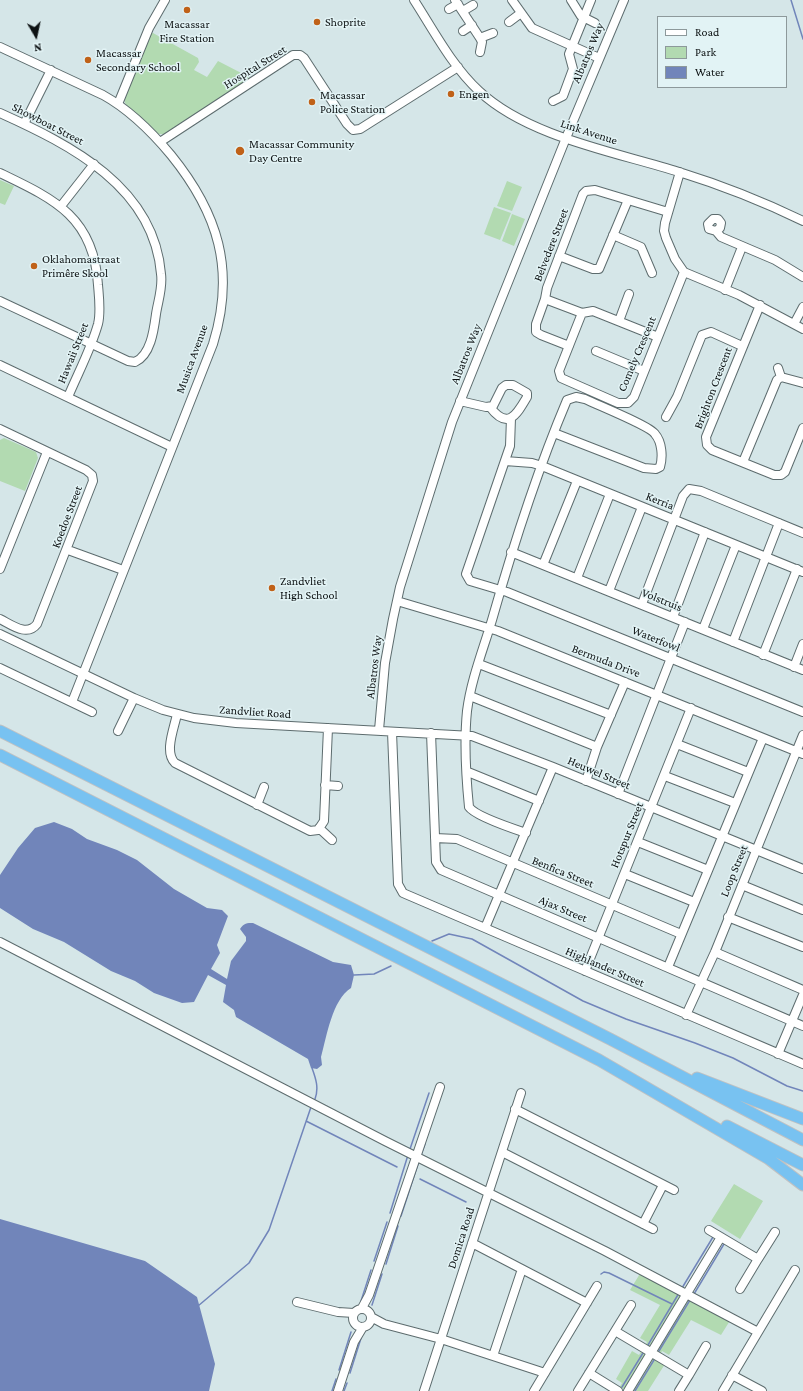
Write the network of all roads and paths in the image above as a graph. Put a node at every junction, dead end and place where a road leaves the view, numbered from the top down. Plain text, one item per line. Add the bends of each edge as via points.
1 (165, 0) edge
2 (512, 0) edge
3 (571, 0) edge
4 (591, 0) edge
5 (624, 0) edge
6 (418, 1) edge
7 (456, 2) edge
8 (473, 5) dead end
9 (449, 9) dead end
10 (463, 11) junction
11 (521, 13) junction
12 (584, 18) junction
13 (509, 22) dead end
14 (595, 23) dead end
15 (472, 25) junction
16 (463, 31) dead end
17 (493, 33) dead end
18 (480, 38) junction
19 (572, 46) junction
20 (0, 47) edge
21 (480, 52) dead end
22 (599, 58) junction
23 (458, 67) junction
24 (51, 70) junction
25 (553, 101) dead end
26 (118, 104) junction
27 (0, 113) edge
28 (24, 124) junction
29 (566, 138) junction
30 (160, 142) junction
31 (94, 164) junction
32 (680, 172) junction
33 (0, 174) edge
34 (628, 200) junction
35 (60, 206) junction
36 (668, 212) junction
37 (803, 221) edge
38 (716, 231) dead end
39 (613, 236) junction
40 (742, 247) junction
41 (559, 256) junction
42 (684, 272) junction
43 (652, 273) dead end
44 (803, 277) edge
45 (725, 290) junction
46 (629, 294) dead end
47 (545, 299) junction
48 (0, 301) edge
49 (760, 305) junction
50 (803, 307) edge
51 (582, 314) junction
52 (619, 321) junction
53 (794, 324) junction
54 (803, 329) edge
55 (658, 337) junction
56 (90, 343) junction
57 (568, 346) junction
58 (742, 346) junction
59 (596, 351) dead end
60 (0, 365) edge
61 (778, 368) dead end
62 (644, 371) junction
63 (781, 377) junction
64 (803, 383) edge
65 (68, 397) junction
66 (460, 401) junction
67 (490, 407) junction
68 (666, 417) dead end
69 (511, 418) junction
70 (803, 428) edge
71 (0, 429) edge
72 (554, 433) junction
73 (172, 447) junction
74 (46, 452) junction
75 (505, 461) junction
76 (743, 462) junction
77 (542, 466) junction
78 (577, 481) junction
79 (610, 494) junction
80 (642, 507) junction
81 (674, 519) junction
82 (779, 523) junction
83 (705, 532) junction
84 (803, 532) edge
85 (736, 545) junction
86 (68, 550) junction
87 (512, 552) junction
88 (766, 556) junction
89 (543, 565) junction
90 (0, 569) edge
91 (123, 570) junction
92 (800, 570) edge
93 (577, 578) junction
94 (501, 590) junction
95 (609, 591) junction
96 (397, 601) junction
97 (642, 604) junction
98 (673, 617) junction
99 (0, 619) edge
100 (685, 622) junction
101 (489, 628) junction
102 (703, 629) junction
103 (0, 634) edge
104 (733, 642) junction
105 (803, 644) edge
106 (763, 655) junction
107 (672, 659) junction
108 (479, 664) junction
109 (794, 667) junction
110 (0, 668) edge
111 (803, 670) edge
112 (82, 673) junction
113 (625, 682) junction
114 (658, 694) junction
115 (470, 696) junction
116 (134, 698) junction
117 (72, 702) junction
118 (691, 708) junction
119 (92, 712) dead end
120 (803, 712) edge
121 (177, 714) junction
122 (611, 715) junction
123 (328, 728) junction
124 (379, 730) junction
125 (0, 731) edge
126 (118, 731) dead end
127 (392, 732) junction
128 (431, 733) junction
129 (466, 735) junction
130 (803, 735) edge
131 (763, 738) junction
132 (677, 744) junction
133 (598, 747) junction
134 (800, 753) edge
135 (0, 755) edge
136 (553, 767) junction
137 (468, 772) junction
138 (748, 772) junction
139 (665, 776) junction
140 (586, 781) junction
141 (325, 785) junction
142 (264, 786) dead end
143 (338, 786) dead end
144 (618, 794) junction
145 (539, 800) junction
146 (735, 803) junction
147 (257, 805) junction
148 (651, 807) junction
149 (319, 828) junction
150 (526, 833) junction
151 (723, 836) junction
152 (435, 838) junction
153 (332, 840) dead end
154 (638, 842) junction
155 (755, 850) junction
156 (512, 864) junction
157 (803, 869) edge
158 (708, 870) junction
159 (625, 874) junction
160 (742, 885) junction
161 (500, 894) junction
162 (694, 902) junction
163 (612, 905) junction
164 (803, 910) edge
165 (728, 917) junction
166 (485, 928) junction
167 (681, 934) junction
168 (599, 937) junction
169 (0, 942) edge
170 (803, 948) edge
171 (715, 952) junction
172 (668, 967) junction
173 (585, 971) junction
174 (701, 982) junction
175 (803, 990) edge
176 (803, 995) edge
177 (686, 1014) junction
178 (792, 1021) junction
179 (803, 1026) edge
180 (778, 1054) junction
181 (657, 1064) junction
182 (803, 1064) edge
183 (616, 1071) junction
184 (440, 1087) dead end
185 (521, 1093) dead end
186 (515, 1109) junction
187 (803, 1118) edge
188 (803, 1140) edge
189 (502, 1152) junction
190 (416, 1156) junction
191 (803, 1165) edge
192 (663, 1185) junction
193 (803, 1185) edge
194 (674, 1190) dead end
195 (489, 1192) junction
196 (643, 1224) junction
197 (653, 1229) dead end
198 (709, 1230) dead end
199 (775, 1232) dead end
200 (721, 1237) junction
201 (472, 1243) junction
202 (758, 1259) junction
203 (522, 1269) junction
204 (795, 1270) dead end
205 (597, 1286) dead end
206 (740, 1289) dead end
207 (687, 1294) junction
208 (297, 1302) dead end
209 (587, 1303) junction
210 (631, 1305) dead end
211 (362, 1318) junction
212 (615, 1331) junction
213 (758, 1332) junction
214 (441, 1339) junction
215 (706, 1346) dead end
216 (651, 1353) junction
217 (493, 1356) junction
218 (545, 1373) junction
219 (589, 1373) junction
220 (689, 1375) junction
221 (732, 1375) junction
222 (338, 1391) edge
223 (424, 1391) edge
224 (534, 1391) edge
225 (578, 1391) edge
226 (618, 1391) edge
227 (628, 1391) edge
228 (679, 1391) edge
229 (723, 1391) edge
230 (762, 1391) edge

1 - 26 street via 148,28
2 - 11 street
3 - 12 street
4 - 12 street
5 - 22 street, Albatros Way
6 - 23 street, Link Avenue
7 - 9 street
7 - 10 street
8 - 10 street
10 - 15 street
11 - 13 street
11 - 19 street via 532,28
12 - 14 street
12 - 19 street
15 - 16 street
15 - 18 street
17 - 18 street
18 - 21 street
19 - 22 street
19 - 25 street via 569,56 573,64 572,71 563,96
20 - 24 street, Musica Avenue
22 - 29 street, Albatros Way
23 - 29 street, Link Avenue via 480,92 502,108 542,129
23 - 30 street, Hospital Street via 360,129 353,130 304,58 297,55 288,58
24 - 26 street, Musica Avenue
24 - 28 street
26 - 30 street, Musica Avenue via 140,121
27 - 28 street, Showboat Street
28 - 31 street, Showboat Street via 69,146
29 - 32 street, Link Avenue
29 - 66 street, Albatros Way
30 - 73 street, Musica Avenue via 184,172 205,205 216,236 222,268 222,296 216,334
31 - 35 street
31 - 56 street, Showboat Street via 109,176 143,215 151,233 162,280 153,331 145,354 135,362 128,361
32 - 36 street
32 - 37 street, Link Avenue
33 - 35 street, Hawaii Street
34 - 36 street, Belvedere Street
34 - 39 street
34 - 41 street, Belvedere Street via 595,190 586,191
35 - 56 street, Hawaii Street via 81,228 96,268 99,318
36 - 42 street via 664,235
38 - 40 street via 727,241
39 - 41 street via 598,269
39 - 43 street via 641,247
40 - 44 street via 775,260
40 - 45 street
41 - 47 street, Belvedere Street
42 - 45 street
42 - 55 street, Comely Crescent
45 - 49 street
46 - 52 street
47 - 51 street, Belvedere Street
47 - 57 street via 536,324 536,332
48 - 56 street
49 - 53 street
49 - 58 street, Brighton Crescent
50 - 53 street
51 - 52 street, Belvedere Street via 593,311
51 - 57 street, Comely Crescent
52 - 55 street, Belvedere Street
53 - 54 street
55 - 62 street, Comely Crescent
56 - 65 street, Hawaii Street
57 - 62 street, Comely Crescent via 559,371 561,378 618,403 631,401
58 - 68 street via 707,329 700,338 680,398
58 - 76 street, Brighton Crescent via 706,440 710,449
59 - 62 street
60 - 65 street
61 - 63 street
63 - 64 street
63 - 76 street via 775,383
65 - 73 street
66 - 67 street
66 - 96 street, Albatros Way
67 - 69 street via 498,415
67 - 69 street via 495,404 506,385 524,390 527,396 515,416
69 - 75 street, Waterfowl via 512,437
70 - 76 street, Brighton Crescent via 783,474 774,475
71 - 74 street, Koedoe Street
72 - 72 street via 567,400 570,397 585,399 651,430 659,440 662,460 660,467 656,469 644,468
72 - 77 street
73 - 91 street, Musica Avenue
74 - 86 street, Koedoe Street via 86,470 93,478
74 - 90 street
75 - 77 street, Kerria
75 - 94 street, Waterfowl via 466,574 470,581
77 - 78 street, Kerria
77 - 87 street
78 - 79 street, Kerria
78 - 89 street
79 - 80 street, Kerria
79 - 93 street
80 - 81 street, Kerria
80 - 95 street
81 - 82 street via 683,496 689,489 701,491
81 - 83 street, Kerria
81 - 97 street
82 - 84 street
82 - 88 street
83 - 85 street, Kerria
83 - 98 street
85 - 88 street, Kerria
85 - 102 street
86 - 91 street
86 - 99 street, Koedoe Street via 35,627 24,630
87 - 89 street, Volstruis
87 - 94 street
88 - 92 street, Kerria
88 - 104 street
89 - 93 street, Volstruis
91 - 112 street, Musica Avenue
92 - 106 street
93 - 95 street, Volstruis
94 - 101 street
94 - 107 street, Waterfowl
95 - 97 street, Volstruis
96 - 101 street, Bermuda Drive
96 - 124 street, Albatros Way via 386,657
97 - 98 street, Volstruis
98 - 100 street, Volstruis
100 - 102 street, Volstruis
100 - 107 street
101 - 108 street
101 - 113 street, Bermuda Drive
102 - 104 street, Volstruis
103 - 112 street, Zandvliet Road
104 - 106 street, Volstruis
105 - 109 street
106 - 109 street, Volstruis
107 - 114 street
107 - 120 street, Waterfowl
108 - 115 street
108 - 122 street
109 - 111 street, Volstruis
110 - 117 street
112 - 116 street, Zandvliet Road
112 - 117 street, Musica Avenue
113 - 114 street, Bermuda Drive
113 - 122 street
114 - 118 street, Bermuda Drive
114 - 144 street
115 - 129 street
115 - 133 street
116 - 121 street, Zandvliet Road
116 - 126 street
117 - 119 street
118 - 131 street, Bermuda Drive
118 - 132 street, Hotspur Street
121 - 123 street, Zandvliet Road via 222,722
121 - 147 street via 170,759 175,764
122 - 133 street
123 - 124 street, Zandvliet Road
123 - 141 street
124 - 127 street, Heuwel Street
125 - 181 highway
127 - 128 street, Heuwel Street
127 - 166 street, Highlander Street via 400,889 403,893
128 - 129 street, Heuwel Street
128 - 152 street, Ajax Street
129 - 136 street, Heuwel Street
129 - 137 street
130 - 134 street, Loop Street
131 - 134 street, Bermuda Drive
131 - 138 street
132 - 138 street
132 - 139 street, Hotspur Street
133 - 140 street
134 - 155 street, Loop Street
135 - 183 highway via 599,1060
136 - 140 street, Heuwel Street
136 - 145 street
137 - 145 street
137 - 150 street via 468,800 471,811
138 - 146 street
139 - 146 street
139 - 148 street, Hotspur Street
140 - 144 street, Heuwel Street
141 - 143 street
141 - 149 street via 324,821
142 - 147 street
144 - 148 street, Heuwel Street
145 - 150 street
146 - 151 street
147 - 149 street via 307,830 314,831
148 - 151 street, Heuwel Street
148 - 154 street, Hotspur Street
149 - 153 street
150 - 156 street
151 - 155 street, Heuwel Street
151 - 158 street
152 - 156 street, Benfica Street via 457,839
152 - 161 street, Ajax Street via 437,866 441,870
154 - 158 street
154 - 159 street, Hotspur Street
155 - 157 street, Heuwel Street
155 - 160 street, Loop Street
156 - 161 street
156 - 163 street, Benfica Street
158 - 162 street
159 - 162 street
159 - 163 street, Hotspur Street
160 - 164 street
160 - 165 street, Loop Street
161 - 166 street
161 - 168 street, Ajax Street
162 - 167 street
163 - 167 street, Benfica Street
163 - 168 street, Hotspur Street
165 - 170 street
165 - 171 street, Loop Street
166 - 173 street, Highlander Street
167 - 172 street
168 - 172 street, Ajax Street
168 - 173 street, Hotspur Street
169 - 190 street
171 - 174 street, Loop Street
171 - 175 street
172 - 174 street, Ajax Street
173 - 177 street, Highlander Street
174 - 177 street, Loop Street
174 - 178 street, Ajax Street
176 - 178 street
177 - 180 street, Highlander Street
178 - 179 street, Ajax Street
178 - 180 street
180 - 182 street, Highlander Street
181 - 187 highway
181 - 188 highway
183 - 191 highway
183 - 193 highway via 769,1159
184 - 190 street
185 - 186 street, Domica Road
186 - 189 street, Domica Road
186 - 192 street
189 - 195 street, Domica Road
189 - 196 street
190 - 195 street
190 - 211 street
192 - 194 street
192 - 196 street
195 - 201 street, Domica Road
195 - 207 street
196 - 197 street
198 - 200 street
199 - 202 street
200 - 202 street
200 - 207 street
201 - 203 street
201 - 214 street, Domica Road
202 - 206 street
203 - 209 street
203 - 217 street
204 - 213 street
205 - 209 street
207 - 213 street
207 - 216 street
208 - 211 street
209 - 218 street
210 - 212 street
211 - 214 street
211 - 222 street
212 - 216 street
212 - 219 street
213 - 221 street
214 - 217 street
214 - 223 street, Domica Road
215 - 220 street
216 - 220 street
216 - 227 street
217 - 218 street
218 - 224 street
219 - 225 street
219 - 226 street
220 - 228 street
221 - 229 street
221 - 230 street

